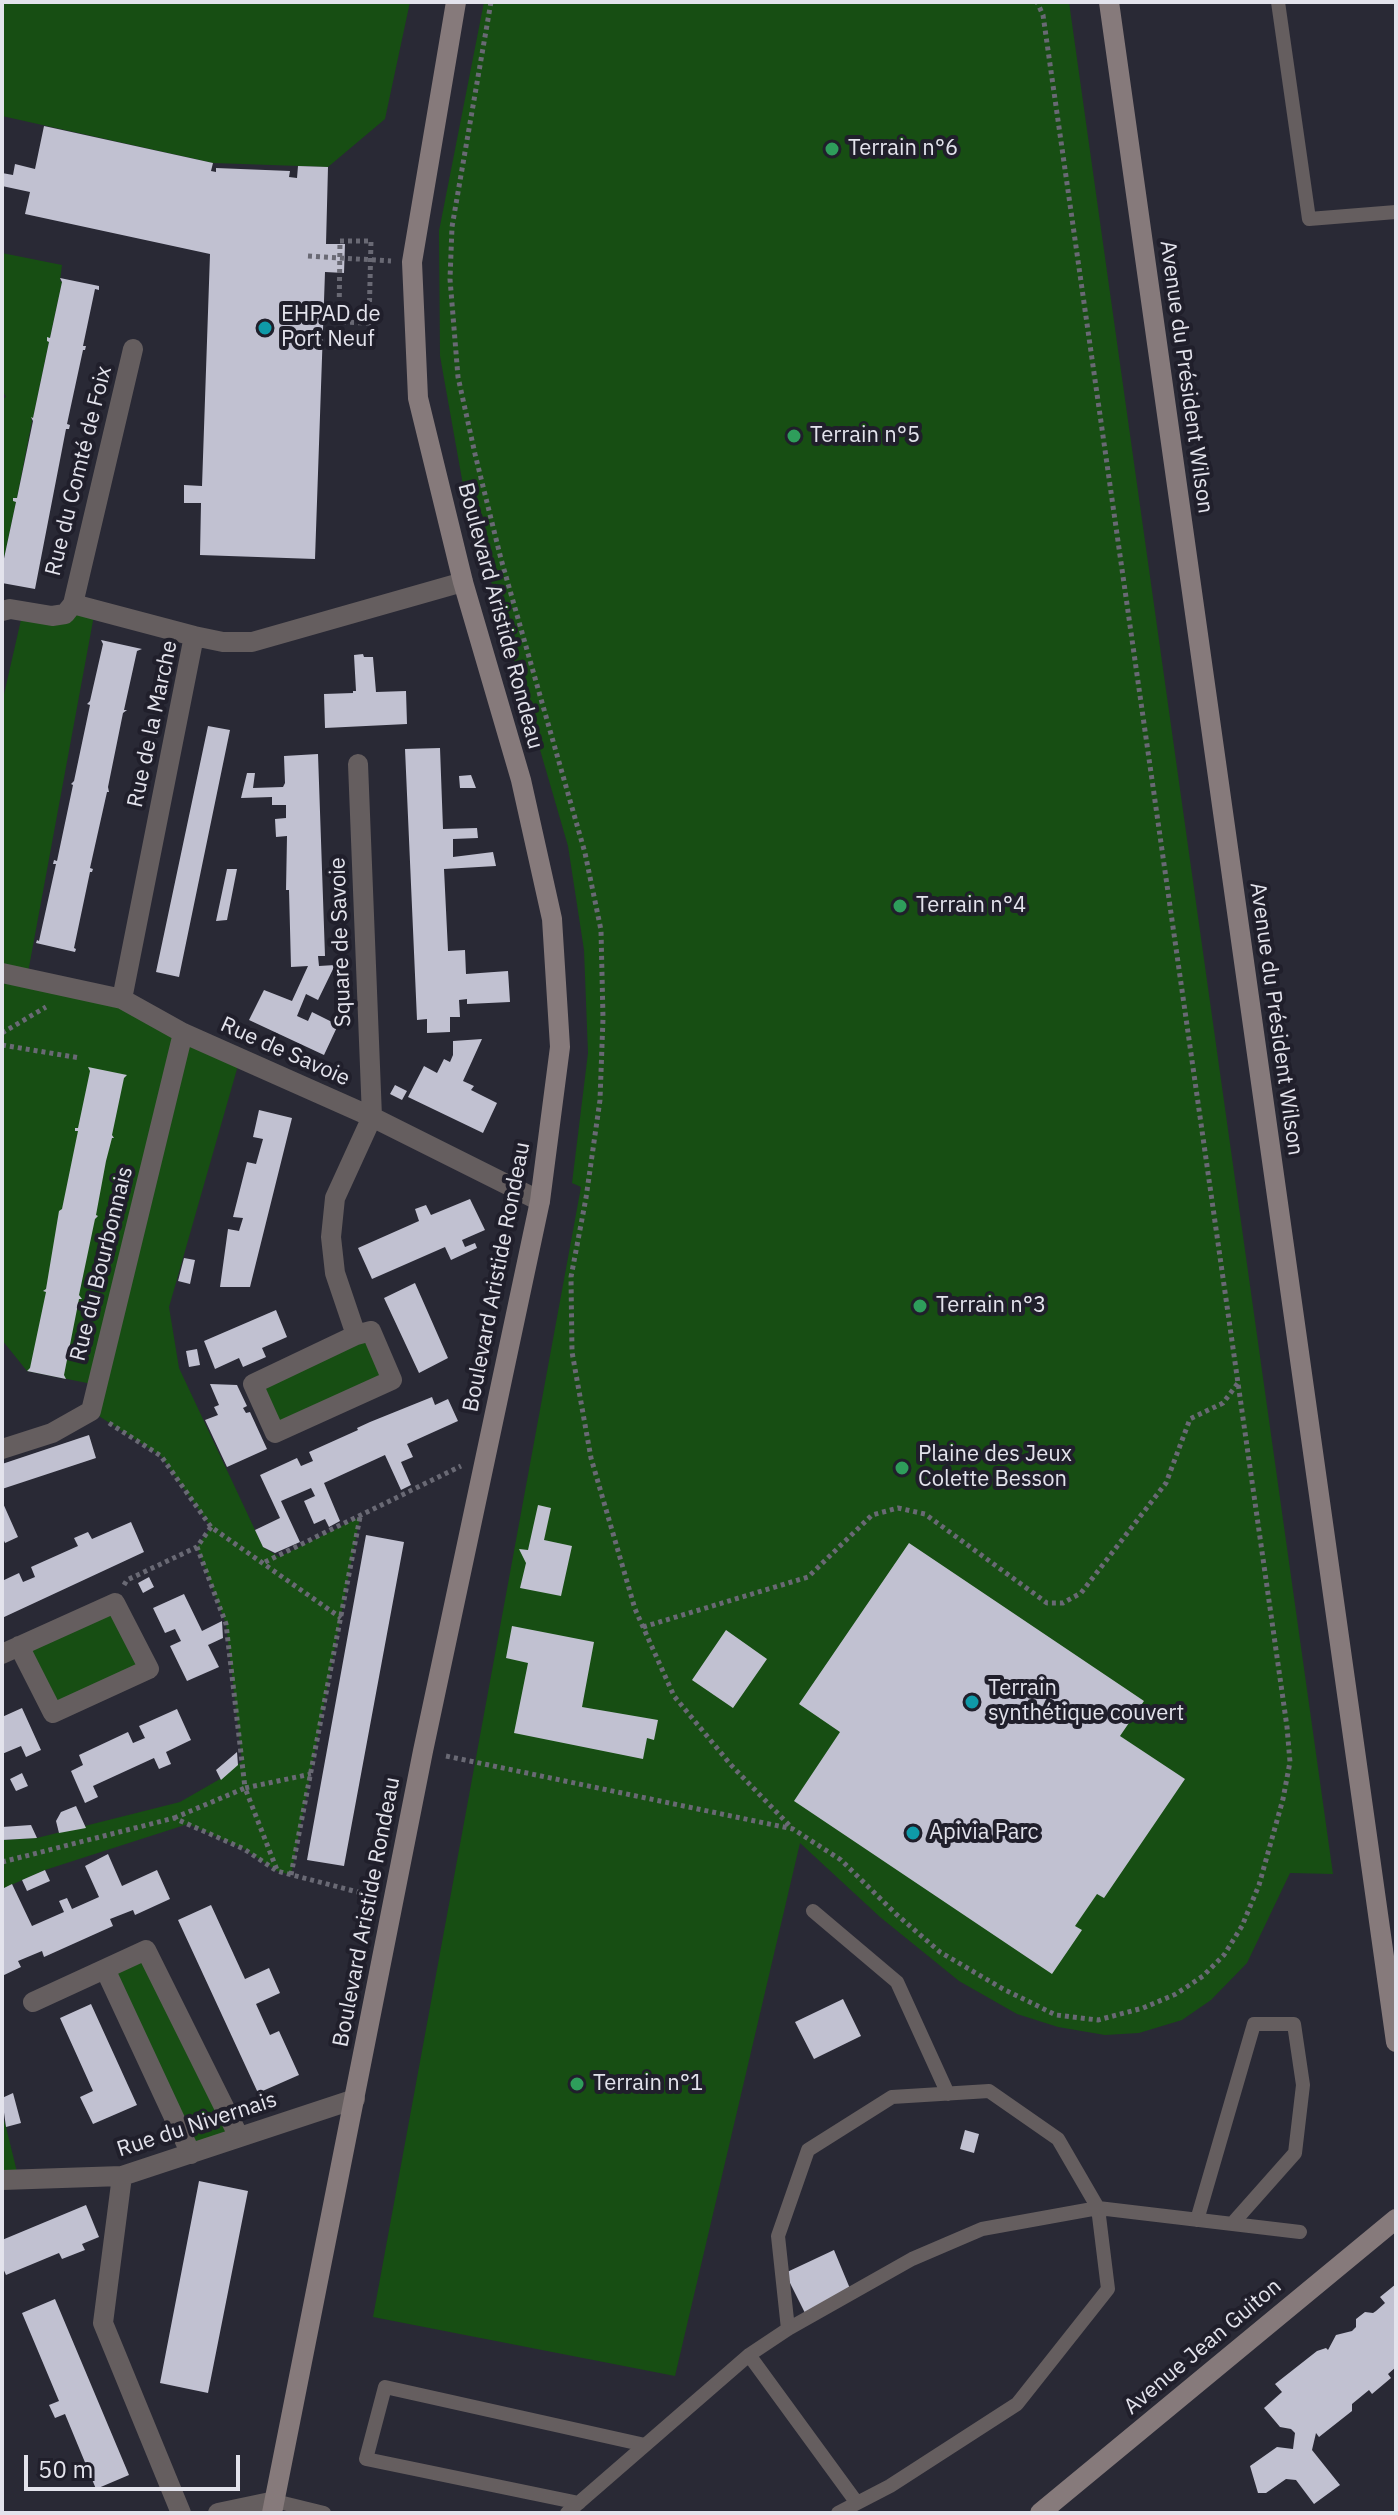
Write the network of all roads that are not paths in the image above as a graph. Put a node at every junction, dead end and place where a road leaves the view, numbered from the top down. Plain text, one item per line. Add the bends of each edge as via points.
1 (456, 2) edge
2 (1109, 2) edge
3 (1278, 2) edge
4 (1396, 212) edge
5 (133, 349) dead end
6 (463, 582) junction
7 (73, 604) junction
8 (2, 611) edge
9 (194, 636) junction
10 (358, 764) dead end
11 (2, 973) edge
12 (122, 999) junction
13 (183, 1033) junction
14 (372, 1117) junction
15 (540, 1201) junction
16 (356, 1335) junction
17 (2, 1449) edge
18 (11, 1650) edge
19 (813, 1911) dead end
20 (105, 1969) junction
21 (33, 2002) dead end
22 (1396, 2042) edge
23 (948, 2094) junction
24 (355, 2099) junction
25 (239, 2137) junction
26 (191, 2154) junction
27 (122, 2176) junction
28 (2, 2180) edge
29 (1098, 2208) junction
30 (1396, 2219) edge
31 (1197, 2220) junction
32 (1232, 2224) junction
33 (1300, 2232) dead end
34 (788, 2329) junction
35 (749, 2355) junction
36 (645, 2445) junction
37 (579, 2503) junction
38 (857, 2503) junction
39 (274, 2507) edge
40 (181, 2513) edge
41 (218, 2513) edge
42 (324, 2513) edge
43 (567, 2513) edge
44 (838, 2513) edge
45 (1040, 2513) edge

1 - 6 street, Boulevard Aristide Rondeau via 412,262 418,398
2 - 22 street, Avenue du Président Wilson
3 - 4 lane via 1309,219
5 - 7 street, Rue du Comté de Foix
6 - 9 street, Rue de la Marche via 252,642
6 - 15 street, Boulevard Aristide Rondeau via 521,780 552,919 560,1047
7 - 8 street via 65,614 52,616
7 - 9 street
9 - 12 street, Rue de la Marche
10 - 14 street, Square de Savoie
11 - 12 street, Rue de Savoie
12 - 13 street, Rue de Savoie
13 - 14 street, Rue de Savoie
13 - 17 street, Rue du Bourbonnais via 91,1411 52,1433
14 - 15 street, Rue de Savoie
14 - 16 street via 335,1198 331,1237 335,1273
15 - 24 street, Boulevard Aristide Rondeau
16 - 16 street via 253,1384 275,1433 392,1380 371,1331
18 - 18 street via 115,1603 149,1669 53,1713
19 - 23 lane via 897,1982
20 - 21 street
20 - 25 street via 146,1950
20 - 26 street
23 - 29 lane via 989,2091 1058,2139
23 - 34 lane via 892,2097 808,2150 778,2236
24 - 25 street, Rue du Nivernais
24 - 39 street, Boulevard Aristide Rondeau
25 - 26 street, Rue du Nivernais
26 - 27 street, Rue du Nivernais
27 - 28 street, Rue du Nivernais
27 - 40 street via 103,2323
29 - 31 lane
29 - 34 lane via 982,2229 912,2259
29 - 38 lane via 1108,2289 1017,2404
30 - 45 street, Avenue Jean Guiton
31 - 32 lane
31 - 32 lane via 1254,2024 1294,2024 1303,2085 1295,2153
32 - 33 lane
34 - 35 lane
35 - 36 lane
35 - 38 lane
36 - 37 lane
36 - 37 lane via 385,2387 366,2459
37 - 43 lane
38 - 44 lane
39 - 41 street
39 - 42 lane

